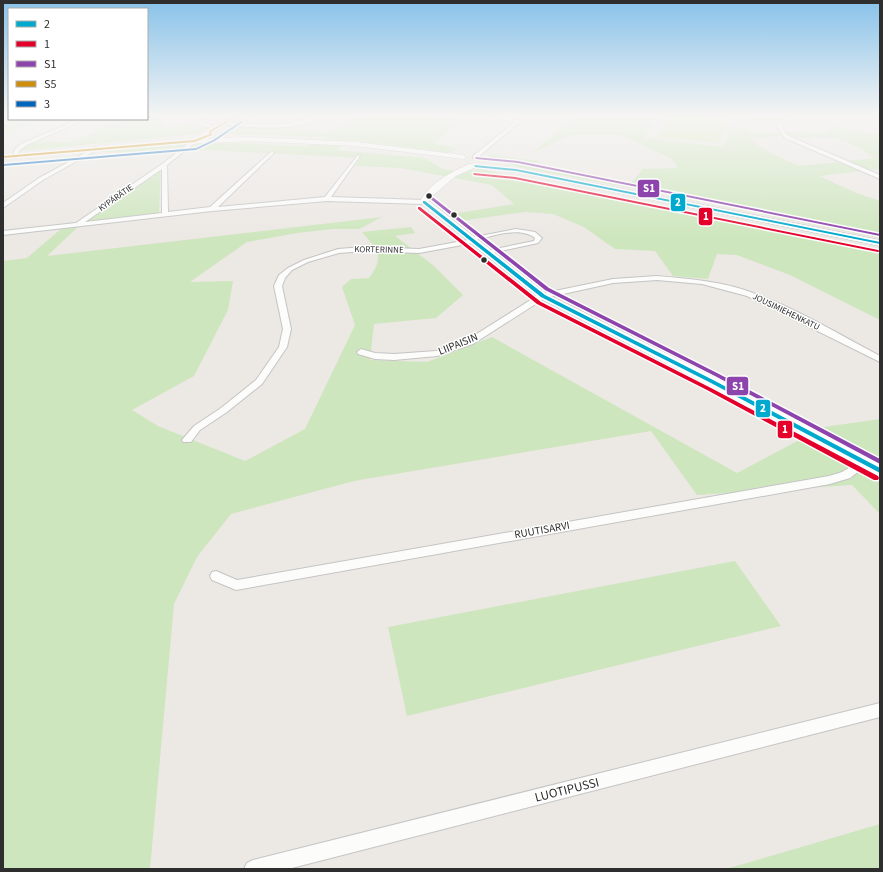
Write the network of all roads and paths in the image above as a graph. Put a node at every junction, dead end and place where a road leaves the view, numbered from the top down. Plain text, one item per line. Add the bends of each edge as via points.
1 (14, 156) joint
2 (17, 156) edge
3 (84, 156) edge
4 (176, 156) edge
5 (268, 156) edge
6 (358, 156) dead end
7 (442, 156) edge
8 (476, 156) joint
9 (830, 156) edge
10 (3, 157) edge
11 (458, 160) junction
12 (484, 162) junction
13 (164, 165) junction
14 (473, 166) junction
15 (503, 168) junction
16 (453, 174) junction
17 (880, 177) edge
18 (327, 199) junction
19 (424, 202) junction
20 (3, 206) edge
21 (212, 209) junction
22 (164, 215) junction
23 (76, 225) junction
24 (3, 233) edge
25 (472, 240) junction
26 (880, 243) edge
27 (487, 252) junction
28 (544, 296) junction
29 (361, 352) dead end
30 (880, 359) edge
31 (188, 440) dead end
32 (864, 462) junction
33 (880, 471) edge
34 (216, 576) dead end
35 (880, 710) edge
36 (254, 869) edge

1 - 2 street
1 - 10 street
3 - 20 street via 40,179
4 - 13 street, KYPÄRÄTIE
5 - 21 street
6 - 18 street
7 - 11 street
8 - 11 street
8 - 12 street
9 - 17 street
11 - 14 street
11 - 16 street
12 - 14 street
12 - 15 street
13 - 22 street
13 - 23 street, KYPÄRÄTIE
14 - 15 street
14 - 16 street
15 - 26 street
16 - 19 street via 426,197
18 - 19 street
18 - 21 street
19 - 25 street
21 - 22 street
22 - 23 street
23 - 24 street
25 - 27 street
25 - 27 street, KORTERINNE via 520,231 531,232 538,238 536,242
25 - 31 street, KORTERINNE via 419,251 338,251 290,269 278,286 287,329 283,347 259,382 197,428
27 - 28 street
28 - 29 street, LIIPAISIN via 470,342 449,350 394,357
28 - 30 street, JOUSIMIEHENKATU via 629,279 657,278 702,282 764,300
28 - 32 street
32 - 33 street
32 - 34 street, RUUTISARVI via 846,475 814,483 236,585
35 - 36 street, LUOTIPUSSI

